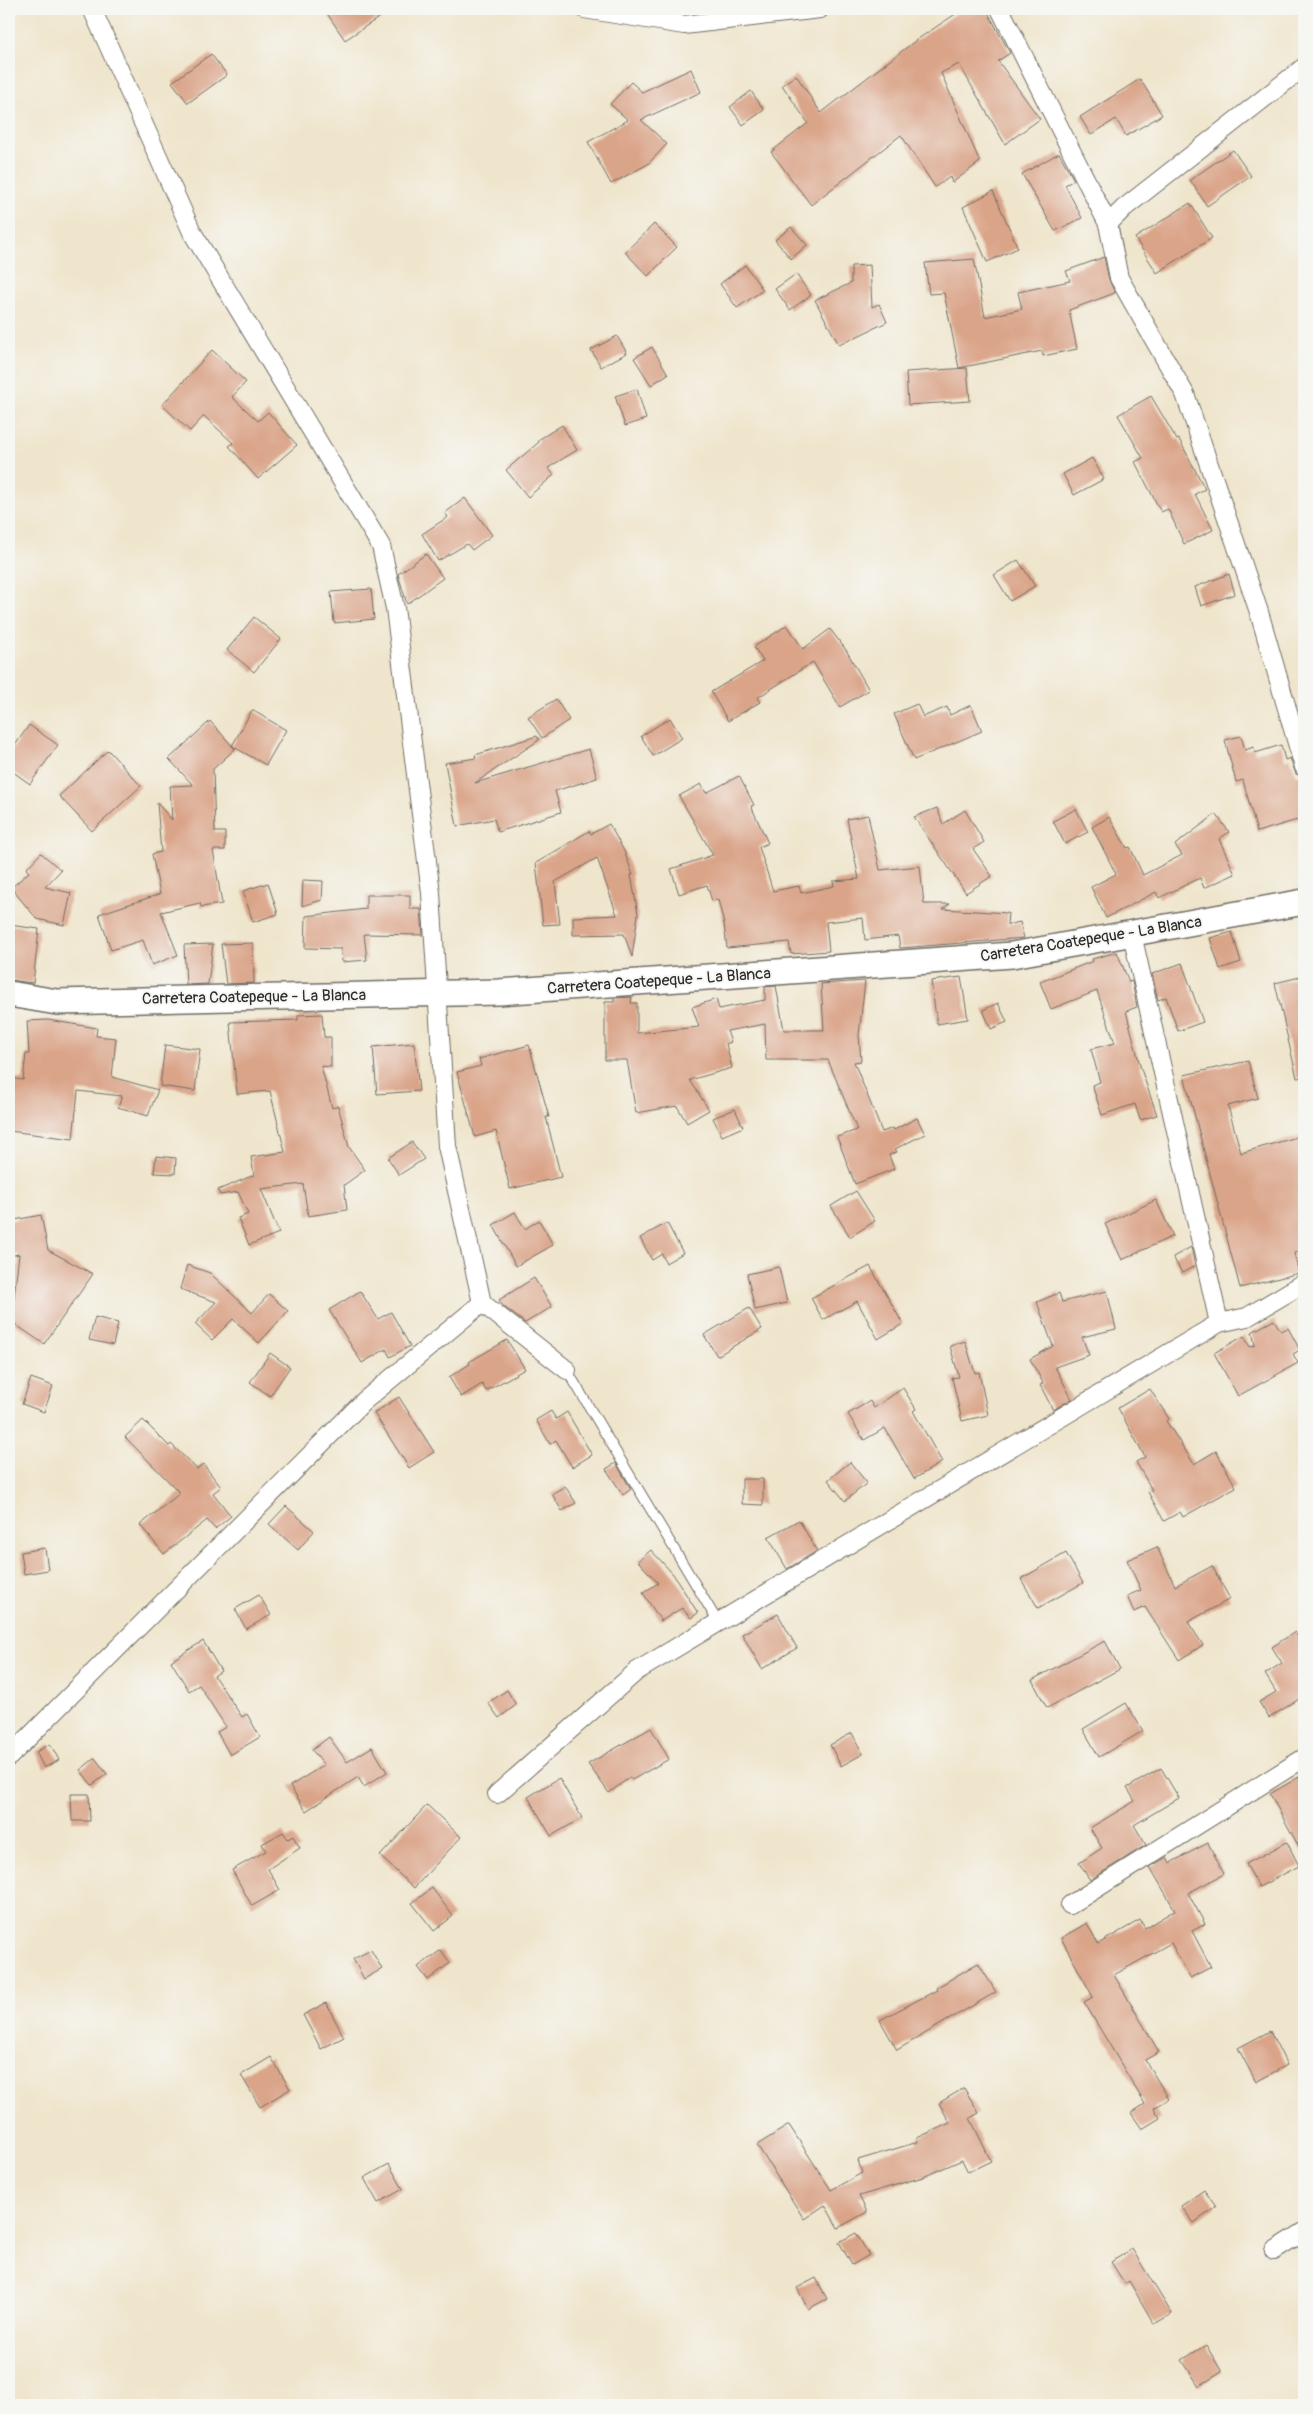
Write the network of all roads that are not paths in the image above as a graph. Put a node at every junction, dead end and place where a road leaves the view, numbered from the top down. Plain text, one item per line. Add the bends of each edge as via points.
1 (92, 9) edge
2 (584, 9) edge
3 (820, 9) edge
4 (1000, 9) edge
5 (1304, 67) edge
6 (1108, 224) junction
7 (1304, 767) edge
8 (1304, 902) edge
9 (1132, 934) junction
10 (439, 993) junction
11 (9, 994) edge
12 (1304, 1283) edge
13 (482, 1303) junction
14 (1219, 1322) junction
15 (567, 1370) joint
16 (718, 1622) junction
17 (9, 1757) edge
18 (1304, 1758) edge
19 (497, 1794) dead end
20 (1070, 1905) dead end
21 (1304, 2232) edge
22 (1274, 2252) dead end

1 - 10 street via 192,232 381,546 394,608 431,893
2 - 3 street via 684,25
4 - 6 street
5 - 6 street
6 - 7 street via 1119,278 1185,394 1259,612
8 - 9 main road, Carretera Coatepeque - La Blanca
9 - 10 main road, Carretera Coatepeque - La Blanca via 1012,955 499,992
9 - 14 street
10 - 11 main road, Carretera Coatepeque - La Blanca via 57,1002
10 - 13 street via 447,1146
12 - 14 street via 1247,1317
13 - 15 street
13 - 17 street via 364,1401
14 - 16 street
15 - 16 lane
16 - 19 street via 637,1671
18 - 20 street
21 - 22 street

